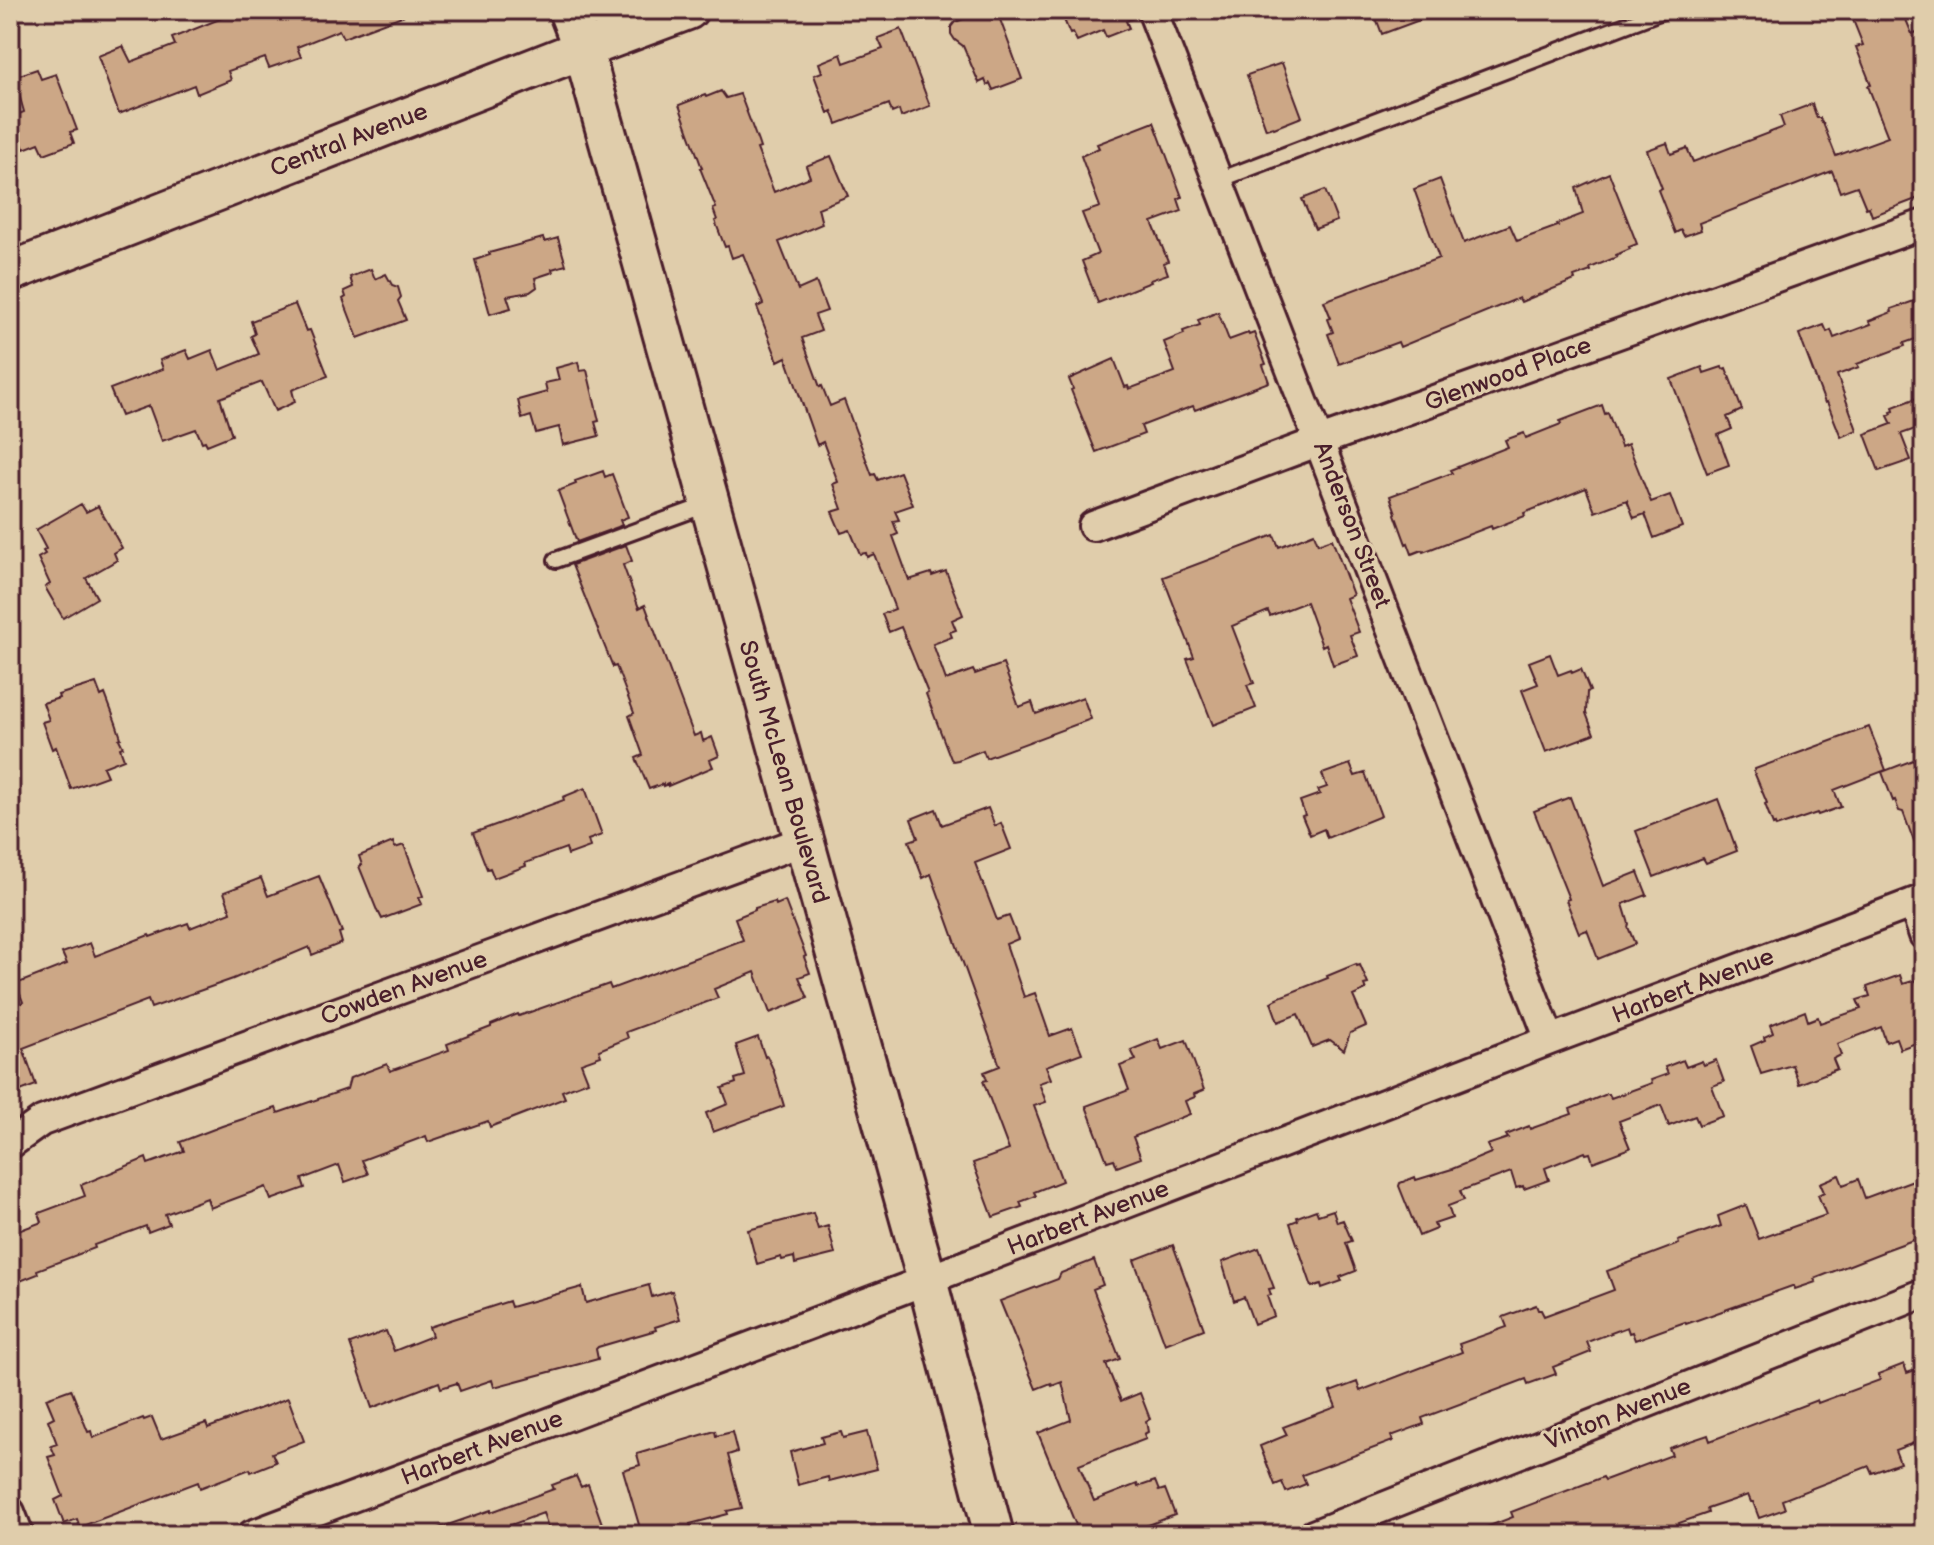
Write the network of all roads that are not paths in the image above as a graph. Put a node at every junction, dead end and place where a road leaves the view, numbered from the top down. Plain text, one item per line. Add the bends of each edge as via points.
1 (568, 10) edge
2 (688, 10) edge
3 (1152, 10) edge
4 (1665, 10) edge
5 (583, 49) junction
6 (1219, 180) junction
7 (1924, 224) edge
8 (10, 272) edge
9 (1320, 441) junction
10 (710, 504) junction
11 (1093, 526) dead end
12 (556, 560) dead end
13 (803, 841) junction
14 (1918, 901) edge
15 (1924, 935) edge
16 (1550, 1040) junction
17 (10, 1144) edge
18 (927, 1280) junction
19 (1924, 1293) edge
20 (10, 1512) edge
21 (19, 1535) edge
22 (252, 1535) edge
23 (994, 1535) edge
24 (1313, 1535) edge

1 - 5 main road, South McLean Boulevard
2 - 5 main road, Central Avenue
3 - 6 street, Anderson Street
4 - 6 lane
5 - 8 main road, Central Avenue
5 - 10 main road, South McLean Boulevard
6 - 9 street, Anderson Street
7 - 9 street, Glenwood Place
9 - 11 street, Glenwood Place
9 - 16 street, Anderson Street
10 - 12 lane
10 - 13 main road, South McLean Boulevard
13 - 17 street, Cowden Avenue via 42,1121
13 - 18 main road, South McLean Boulevard
14 - 15 street
14 - 16 street, Harbert Avenue
16 - 18 street, Harbert Avenue
18 - 22 street, Harbert Avenue
18 - 23 main road, South McLean Boulevard
19 - 24 street, Vinton Avenue
20 - 21 street

